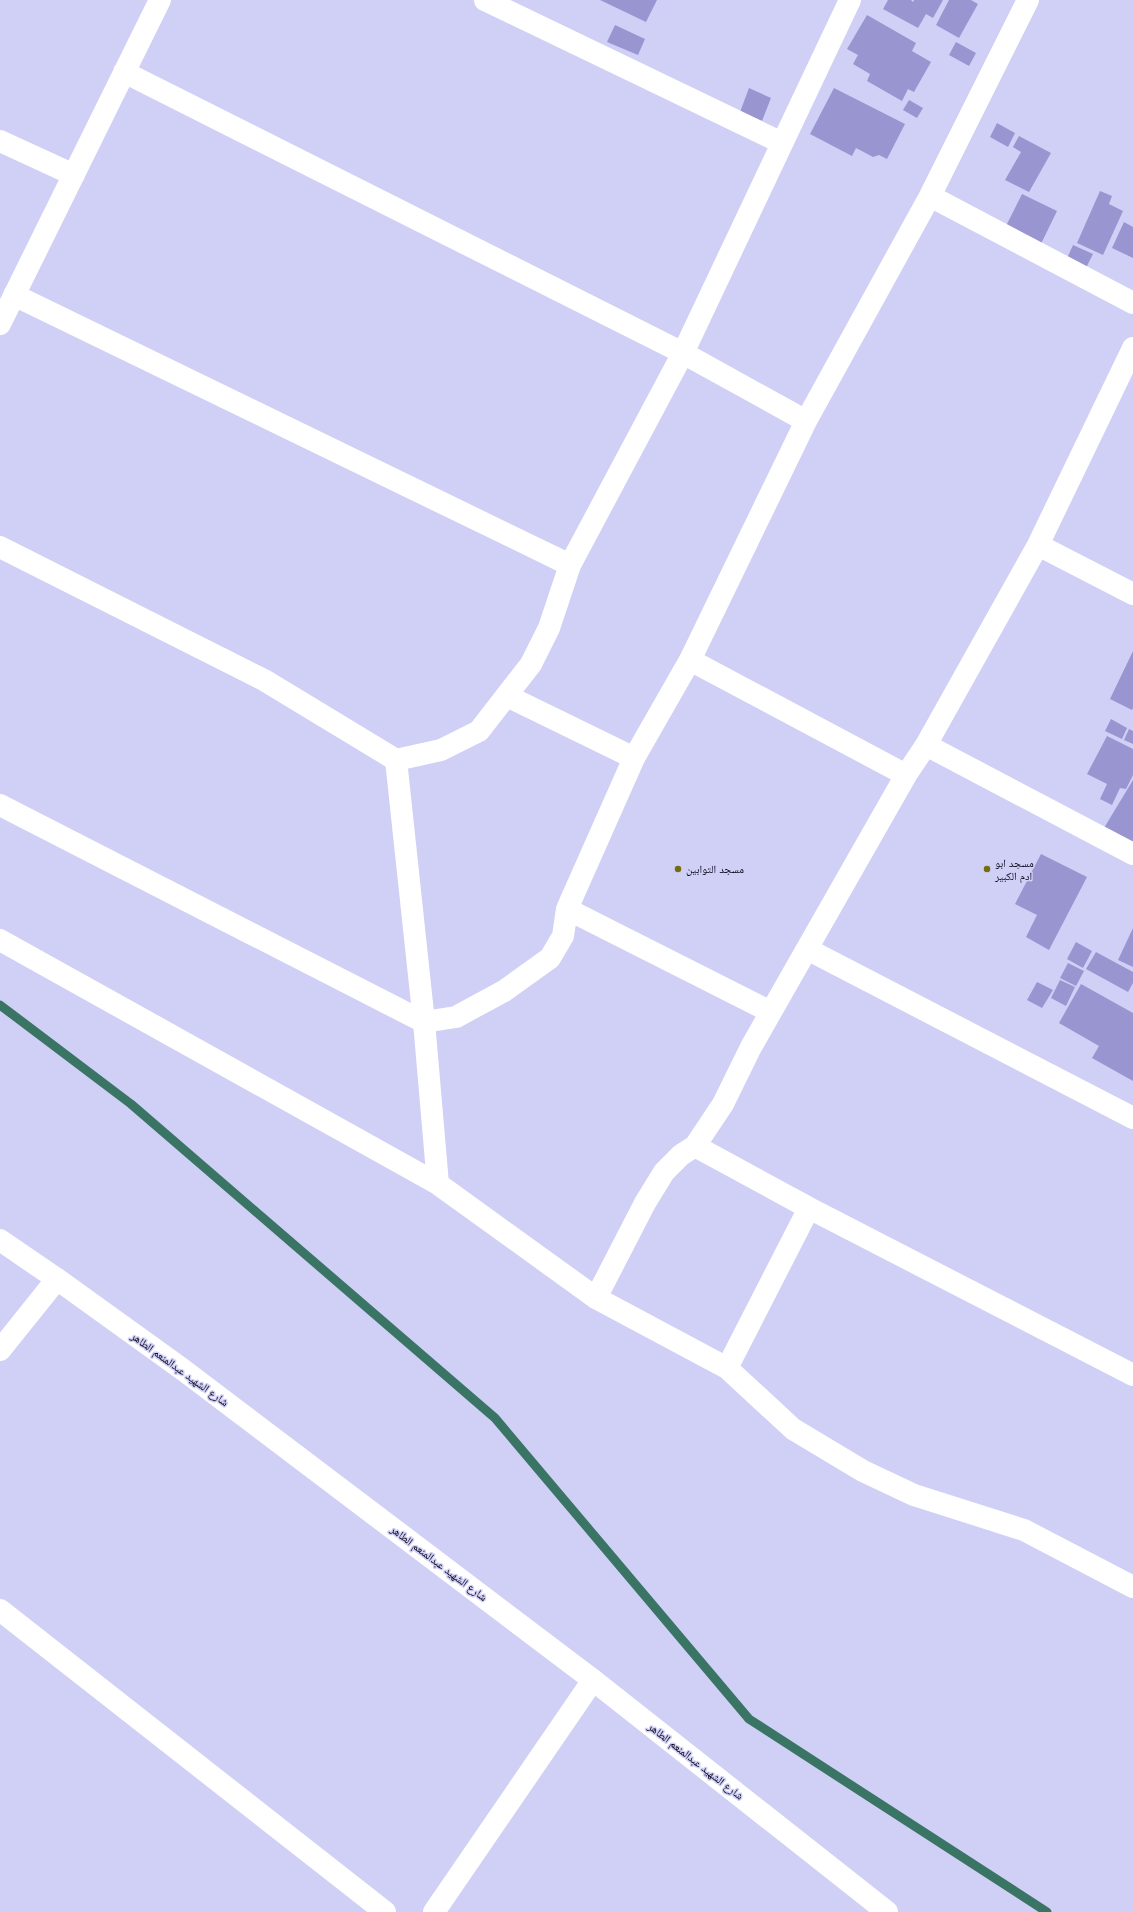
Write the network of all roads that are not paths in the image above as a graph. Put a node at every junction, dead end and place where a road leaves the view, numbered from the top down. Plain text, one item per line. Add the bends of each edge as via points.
1 (160, 0) edge
2 (485, 0) edge
3 (850, 0) edge
4 (1028, 0) edge
5 (124, 72) junction
6 (0, 141) edge
7 (782, 143) junction
8 (74, 175) junction
9 (930, 196) junction
10 (14, 295) junction
11 (1133, 303) edge
12 (0, 324) edge
13 (1133, 348) edge
14 (683, 353) junction
15 (806, 421) junction
16 (1038, 545) junction
17 (0, 547) edge
18 (570, 565) junction
19 (1133, 594) edge
20 (690, 660) junction
21 (507, 696) junction
22 (926, 745) junction
23 (634, 758) junction
24 (396, 760) junction
25 (906, 775) junction
26 (0, 804) edge
27 (1133, 854) edge
28 (567, 909) junction
29 (0, 940) edge
30 (808, 949) junction
31 (771, 1012) junction
32 (424, 1022) junction
33 (1133, 1118) edge
34 (695, 1146) junction
35 (438, 1184) junction
36 (808, 1208) junction
37 (0, 1240) edge
38 (57, 1279) junction
39 (596, 1298) junction
40 (0, 1350) edge
41 (727, 1368) junction
42 (1133, 1375) edge
43 (1133, 1587) edge
44 (0, 1610) edge
45 (593, 1680) junction
46 (385, 1912) edge
47 (434, 1912) edge
48 (887, 1912) edge

1 - 5 street
2 - 7 street
3 - 7 street
4 - 9 street
5 - 8 street
5 - 14 street
6 - 8 street
7 - 14 street
8 - 10 street
9 - 11 street
9 - 15 street
10 - 12 street
10 - 18 street
13 - 16 street
14 - 15 street
14 - 18 street
15 - 20 street
16 - 19 street
16 - 22 street
17 - 24 street via 264,680
18 - 21 street via 532,664
20 - 23 street
20 - 25 street
21 - 23 street
21 - 24 street via 479,731 441,750
22 - 25 street
22 - 27 street
23 - 28 street
24 - 32 street
25 - 30 street
26 - 32 street
28 - 31 street
28 - 32 street via 563,936 550,958 504,991 456,1017
29 - 35 street
30 - 31 street
30 - 33 street
31 - 34 street via 723,1104
32 - 35 street
34 - 36 street
34 - 39 street via 681,1155 664,1172
35 - 39 street
36 - 41 street
36 - 42 street
37 - 38 street, شارع الشهيد عبدالمنعم الطاهر
38 - 40 street
38 - 45 street, شارع الشهيد عبدالمنعم الطاهر via 182,1369
39 - 41 street
41 - 43 street via 793,1429 862,1471 914,1496 1024,1530
44 - 46 street
45 - 47 street
45 - 48 street, شارع الشهيد عبدالمنعم الطاهر

